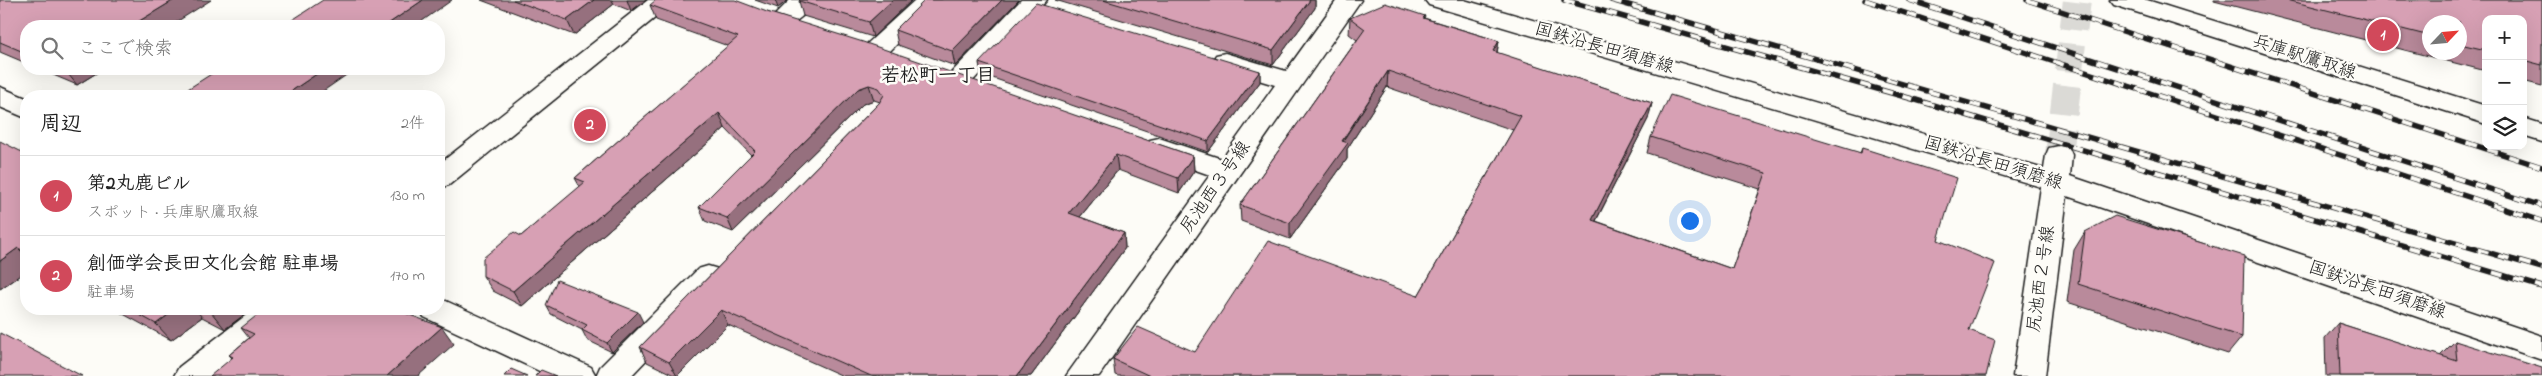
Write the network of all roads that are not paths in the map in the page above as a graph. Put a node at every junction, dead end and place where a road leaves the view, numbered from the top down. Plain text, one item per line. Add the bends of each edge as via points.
1 (663, 0) edge
2 (804, 0) edge
3 (929, 0) edge
4 (1349, 0) edge
5 (1437, 0) edge
6 (2122, 0) edge
7 (1039, 4) edge
8 (810, 28) edge
9 (1203, 55) edge
10 (905, 58) edge
11 (1292, 81) junction
12 (988, 88) edge
13 (0, 96) edge
14 (20, 106) edge
15 (2482, 114) edge
16 (2527, 128) edge
17 (2542, 133) edge
18 (1136, 138) edge
19 (2057, 168) junction
20 (1228, 171) junction
21 (445, 173) edge
22 (728, 257) edge
23 (445, 314) edge
24 (267, 315) edge
25 (2542, 348) edge
26 (190, 376) edge
27 (580, 376) edge
28 (611, 376) edge
29 (1082, 376) edge
30 (2029, 376) edge

1 - 21 street
2 - 8 street via 772,16
3 - 10 street via 868,46
4 - 11 street, 尻池西３号線
5 - 19 street, 国鉄沿長田須磨線
6 - 15 street, 兵庫駅鷹取線
7 - 12 street via 952,75
9 - 11 street
11 - 20 street, 尻池西３号線
13 - 14 street
16 - 17 street
18 - 20 street
19 - 25 street, 国鉄沿長田須磨線
19 - 30 street, 尻池西２号線
20 - 29 street, 尻池西３号線
22 - 28 street
23 - 27 street
24 - 26 street

